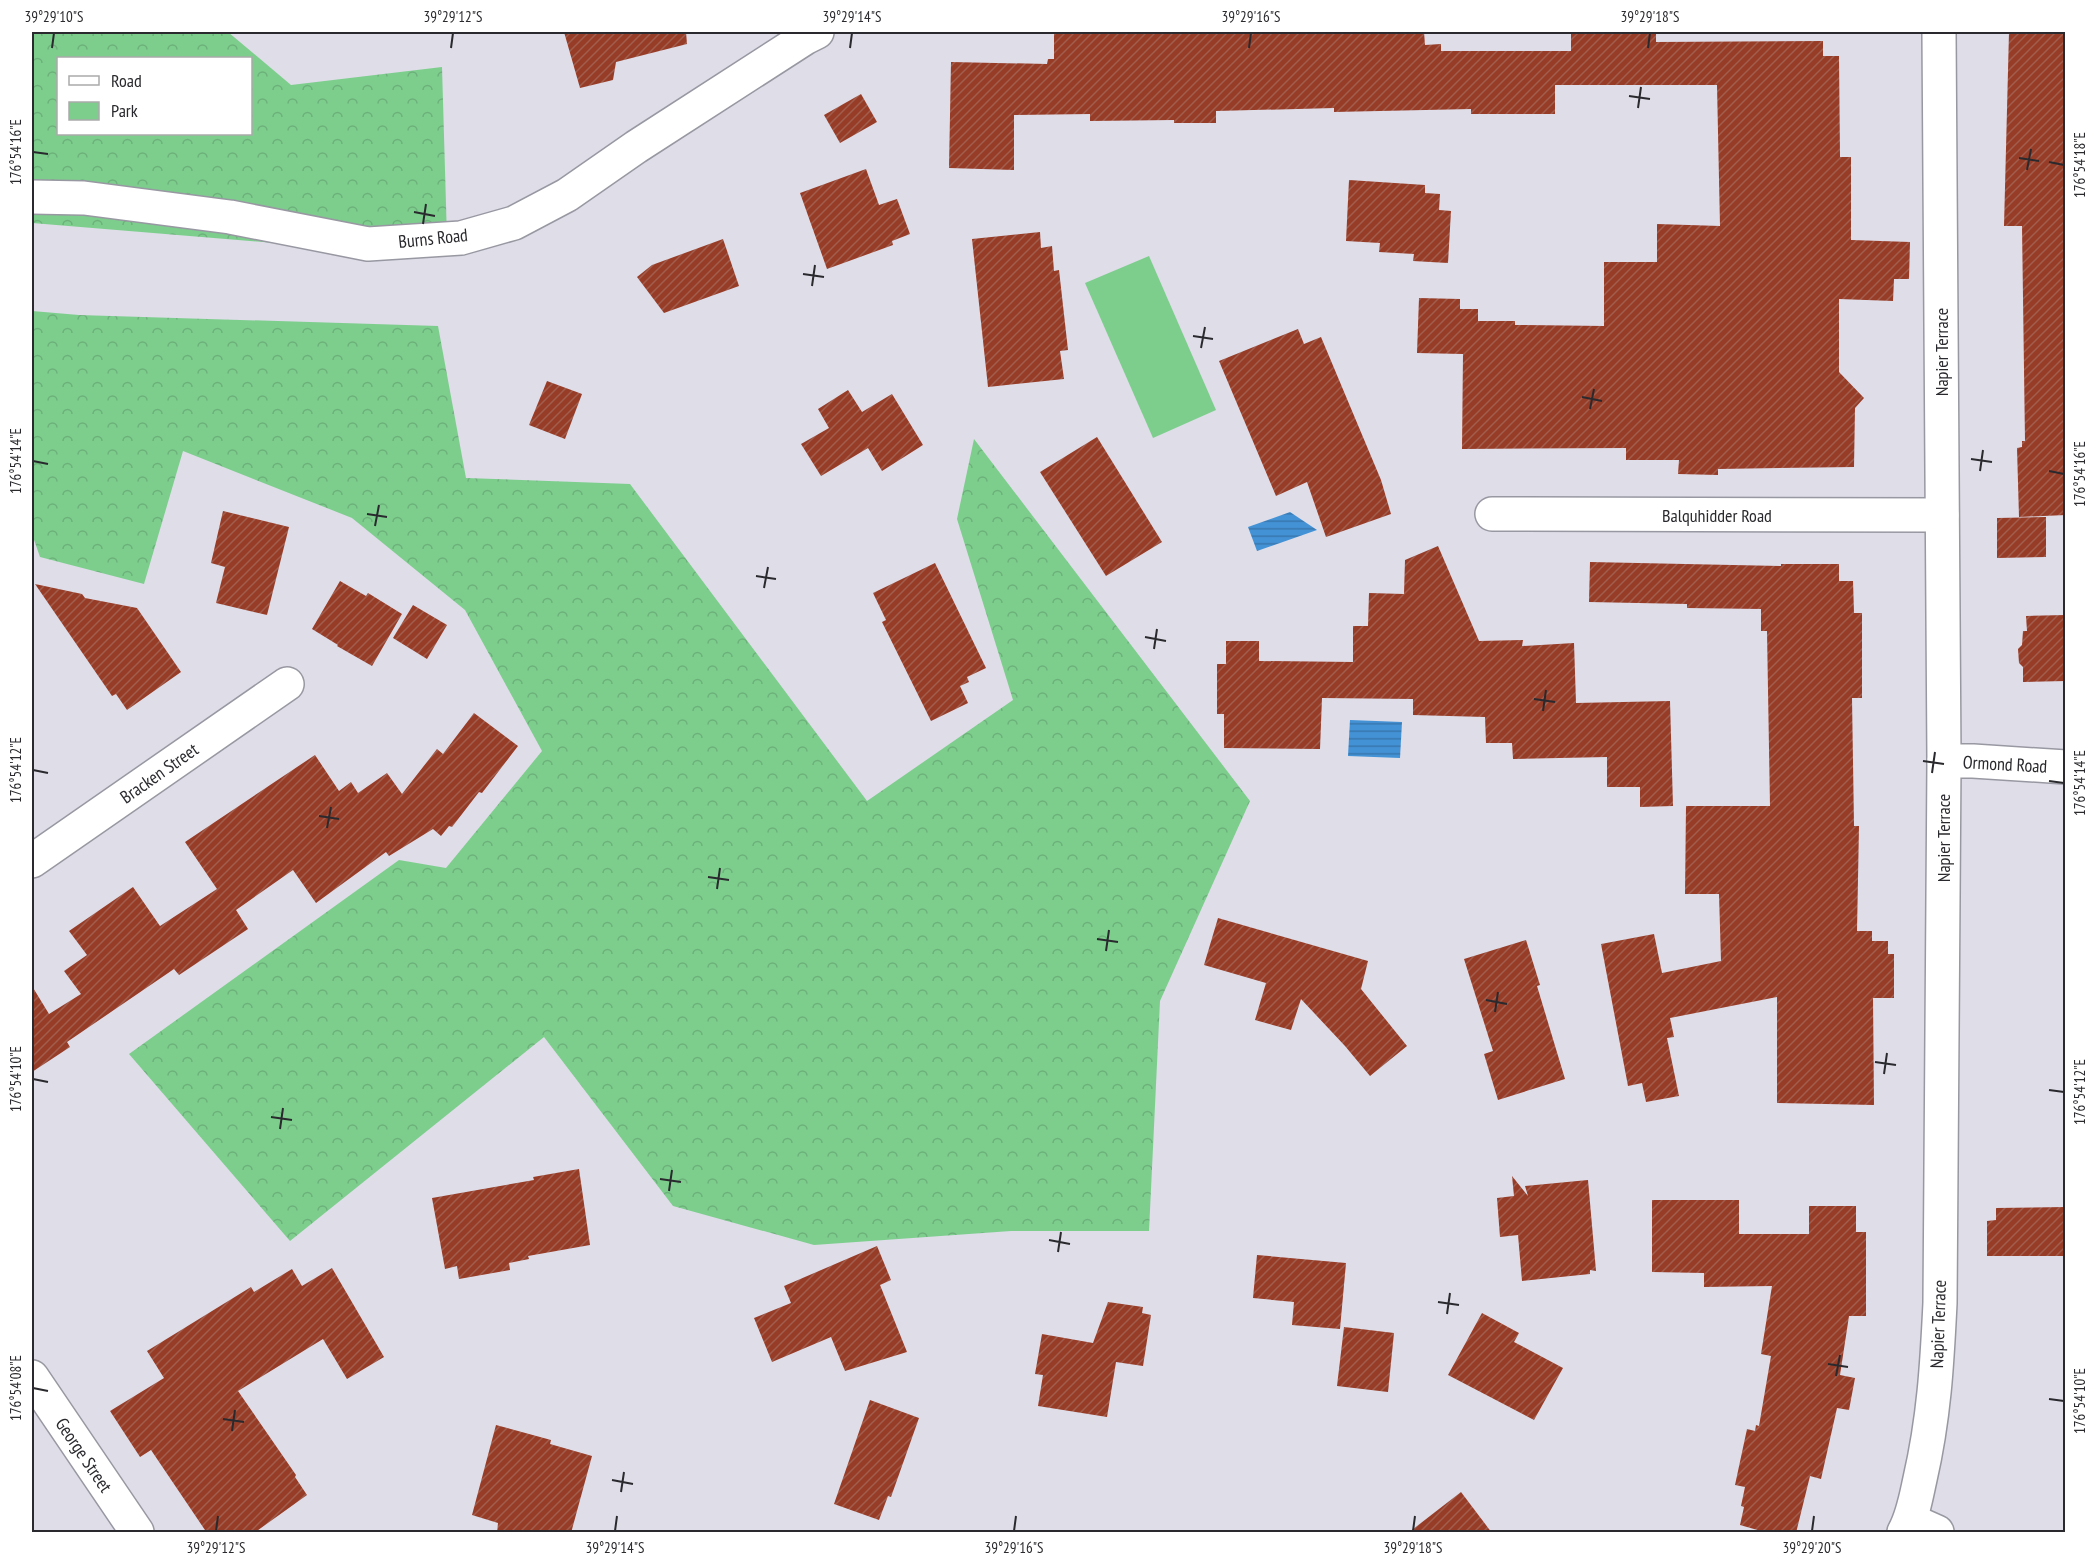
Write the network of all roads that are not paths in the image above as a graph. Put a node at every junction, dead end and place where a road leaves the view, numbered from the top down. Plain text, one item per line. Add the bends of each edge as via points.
1 (817, 32) edge
2 (1939, 32) edge
3 (32, 197) edge
4 (1492, 514) dead end
5 (1942, 515) junction
6 (286, 684) dead end
7 (1944, 761) junction
8 (2066, 767) edge
9 (32, 861) edge
10 (32, 1377) edge
11 (1917, 1528) edge
12 (137, 1533) edge

1 - 3 street, Burns Road via 567,195 514,223 460,238 368,244 230,217 84,198
2 - 5 street, Napier Terrace
4 - 5 street, Balquhidder Road
5 - 7 street, Napier Terrace
6 - 9 street, Bracken Street
7 - 8 street, Ormond Road
7 - 11 street, Napier Terrace via 1940,1303 1937,1380
10 - 12 street, George Street

